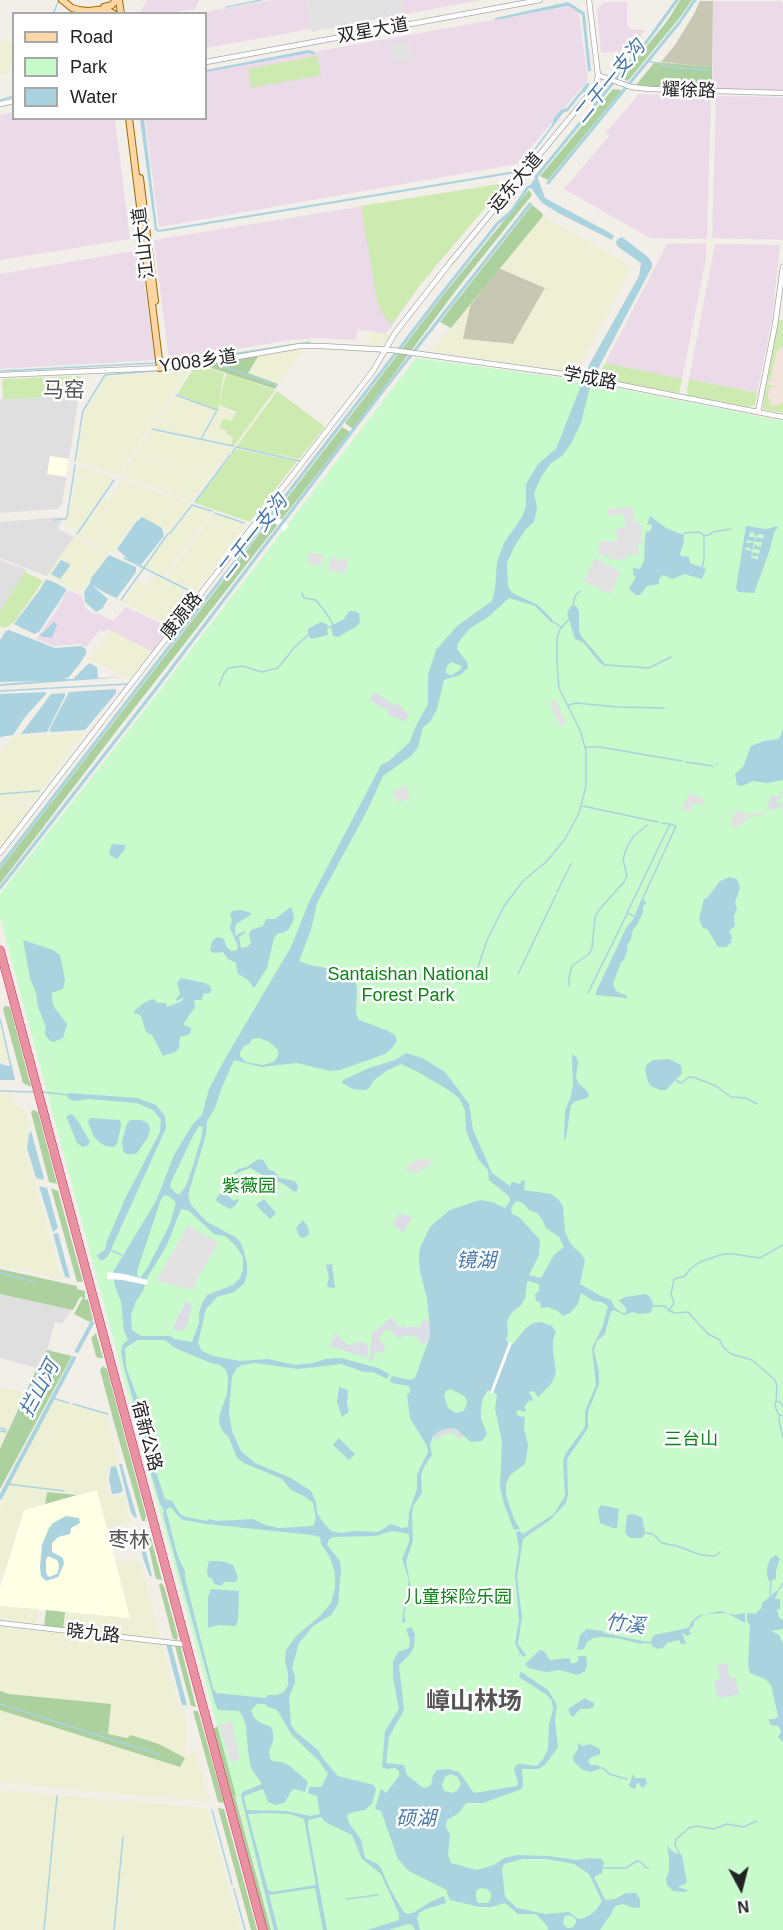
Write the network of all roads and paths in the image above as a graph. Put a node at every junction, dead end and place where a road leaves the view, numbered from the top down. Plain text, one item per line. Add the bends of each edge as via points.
1 (64, 0) edge
2 (118, 0) edge
3 (525, 0) edge
4 (540, 0) edge
5 (589, 0) edge
6 (113, 12) edge
7 (207, 61) edge
8 (207, 61) edge
9 (598, 75) junction
10 (783, 93) edge
11 (131, 120) edge
12 (783, 267) edge
13 (384, 350) junction
14 (395, 351) joint
15 (161, 368) junction
16 (0, 375) edge
17 (758, 412) junction
18 (783, 417) edge
19 (0, 852) edge
20 (0, 950) edge
21 (0, 962) edge
22 (35, 1087) junction
23 (38, 1098) junction
24 (0, 1623) edge
25 (184, 1645) junction
26 (261, 1930) edge

1 - 2 main road via 87,9 109,6
1 - 6 main road via 79,10
3 - 7 street, 双星大道
4 - 8 street, 双星大道
5 - 9 street
9 - 10 street, 耀徐路 via 632,87
9 - 13 street, 运东大道 via 592,91 449,264
11 - 15 main road, 江山大道
12 - 17 street
13 - 14 street, Y008乡道
13 - 15 street, Y008乡道 via 300,346
13 - 19 street, 康源路 via 373,371
14 - 17 street, 学成路 via 583,377
15 - 16 street, Y008乡道
17 - 18 street, 学成路
20 - 22 highway, 宿新公路
21 - 22 highway, 宿新公路
22 - 23 highway, 宿新公路
23 - 25 highway, 宿新公路
23 - 25 highway, 宿新公路
24 - 25 street, 晓九路
25 - 26 highway, 宿新公路

